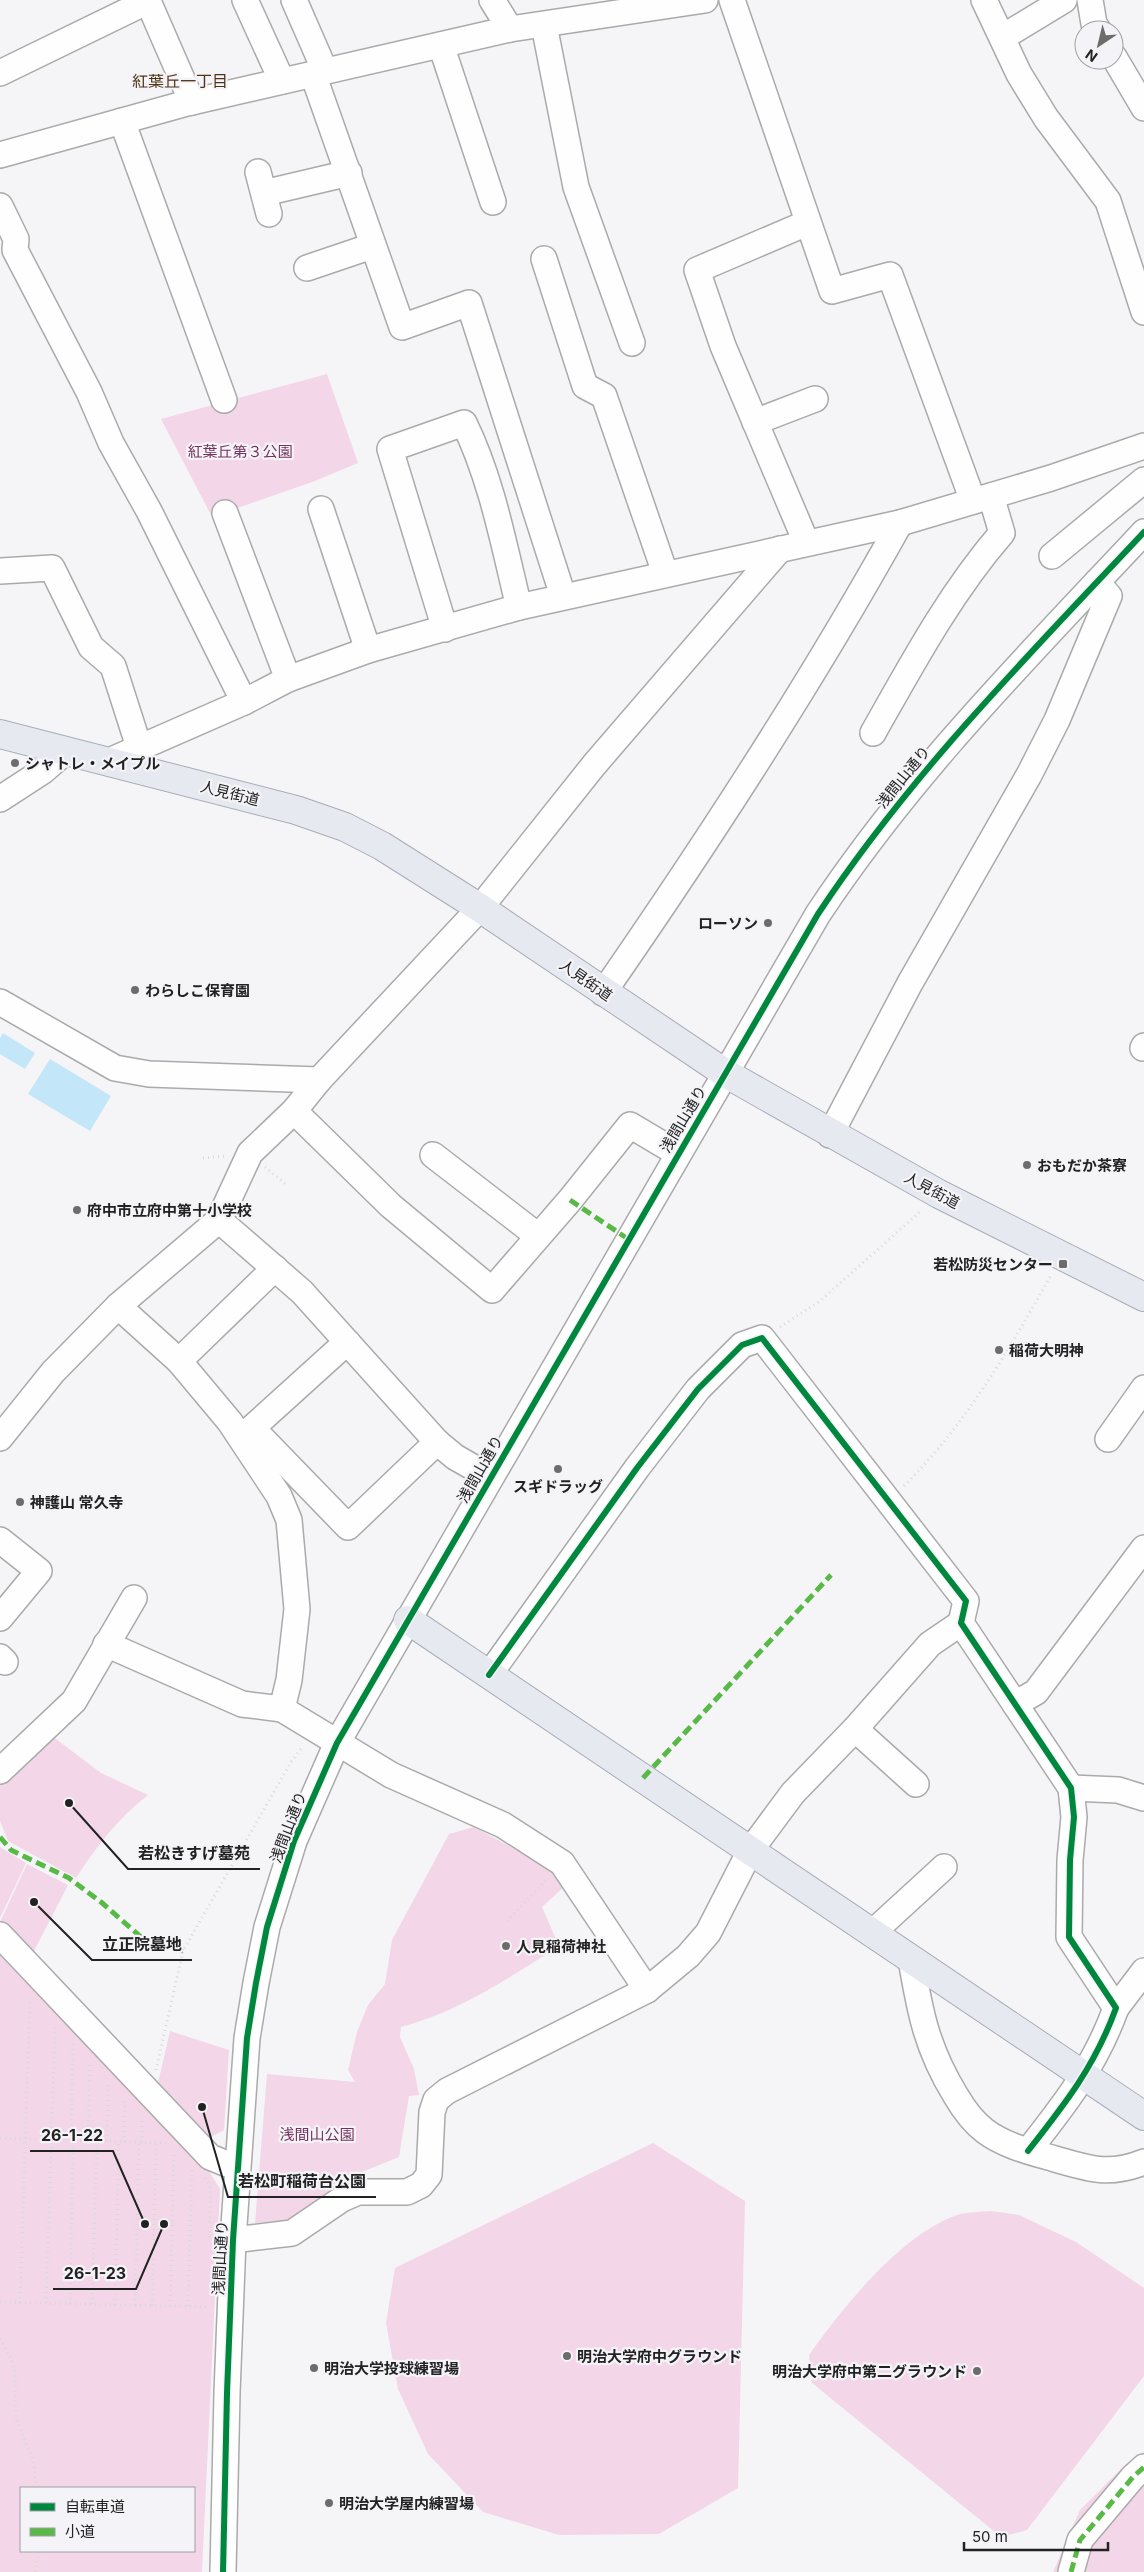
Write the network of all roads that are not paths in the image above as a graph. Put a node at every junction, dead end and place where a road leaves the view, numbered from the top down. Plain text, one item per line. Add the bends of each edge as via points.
1 (245, 0) edge
2 (294, 0) edge
3 (492, 0) edge
4 (705, 0) edge
5 (732, 0) edge
6 (984, 0) edge
7 (1064, 0) edge
8 (1090, 0) edge
9 (1093, 20) edge
10 (544, 25) junction
11 (510, 29) junction
12 (1003, 37) junction
13 (441, 45) junction
14 (1122, 70) edge
15 (0, 73) edge
16 (319, 73) junction
17 (282, 81) junction
18 (192, 102) junction
19 (1144, 108) edge
20 (122, 121) junction
21 (0, 155) edge
22 (348, 173) junction
23 (264, 193) dead end
24 (492, 202) dead end
25 (0, 206) edge
26 (807, 223) junction
27 (372, 246) junction
28 (8, 253) edge
29 (544, 259) dead end
30 (307, 268) dead end
31 (1144, 312) edge
32 (632, 343) dead end
33 (815, 399) dead end
34 (224, 400) dead end
35 (755, 422) junction
36 (1144, 446) edge
37 (1144, 480) edge
38 (982, 498) junction
39 (321, 509) dead end
40 (225, 513) dead end
41 (900, 523) junction
42 (1144, 532) edge
43 (806, 542) junction
44 (780, 548) junction
45 (1052, 556) dead end
46 (0, 571) edge
47 (665, 573) junction
48 (1097, 582) junction
49 (563, 596) junction
50 (519, 606) junction
51 (445, 629) junction
52 (368, 650) junction
53 (288, 679) junction
54 (244, 702) junction
55 (873, 733) dead end
56 (0, 734) edge
57 (139, 747) junction
58 (65, 752) junction
59 (107, 762) junction
60 (0, 799) edge
61 (480, 908) junction
62 (603, 993) junction
63 (0, 1002) edge
64 (724, 1074) junction
65 (319, 1080) junction
66 (294, 1111) junction
67 (830, 1135) junction
68 (677, 1153) junction
69 (433, 1155) dead end
70 (219, 1220) junction
71 (538, 1236) junction
72 (275, 1268) junction
73 (1144, 1297) edge
74 (118, 1306) junction
75 (347, 1342) junction
76 (179, 1361) junction
77 (1144, 1388) edge
78 (0, 1438) edge
79 (1108, 1439) dead end
80 (437, 1442) junction
81 (490, 1477) junction
82 (0, 1540) edge
83 (1144, 1548) edge
84 (134, 1598) dead end
85 (0, 1618) edge
86 (408, 1620) junction
87 (961, 1623) junction
88 (106, 1644) junction
89 (489, 1675) junction
90 (1015, 1704) junction
91 (282, 1709) junction
92 (855, 1729) junction
93 (337, 1743) junction
94 (0, 1772) edge
95 (916, 1784) dead end
96 (1071, 1788) junction
97 (1144, 1798) edge
98 (750, 1851) junction
99 (944, 1868) dead end
100 (872, 1933) junction
101 (0, 1935) edge
102 (911, 1959) junction
103 (1144, 1971) edge
104 (647, 1990) junction
105 (1116, 2008) junction
106 (1083, 2075) junction
107 (1144, 2116) edge
108 (1028, 2151) junction
109 (1144, 2162) edge
110 (237, 2168) junction
111 (233, 2240) junction
112 (1144, 2468) edge
113 (223, 2572) edge
114 (1071, 2572) edge

1 - 17 street
2 - 16 street
3 - 11 street
4 - 10 street
5 - 26 street
6 - 12 street
7 - 12 street
8 - 9 street
10 - 11 street
10 - 32 street via 576,186
11 - 13 street
12 - 31 street via 1046,118 1108,201
13 - 16 street
13 - 24 street
14 - 19 street
15 - 18 street via 148,1
16 - 17 street
16 - 22 street
17 - 18 street
18 - 20 street
20 - 21 street
20 - 34 street
22 - 23 street
22 - 27 street
25 - 28 street via 16,239
26 - 35 street via 697,270 723,346
26 - 38 street via 832,291 890,275
27 - 30 street
27 - 49 street via 402,327 469,303
28 - 54 street via 89,392 111,443 149,510
29 - 47 street via 585,386 604,396
33 - 35 street
35 - 43 street
36 - 38 street
37 - 45 street
38 - 41 street
38 - 55 street via 1002,532 971,570
39 - 52 street
40 - 53 street
41 - 43 street
41 - 62 street via 843,625 714,832
42 - 48 street, 浅間山通り
43 - 44 street
44 - 47 street
44 - 61 street via 594,765
46 - 57 street via 52,568 91,647 113,666
47 - 49 street
48 - 64 street, 浅間山通り via 948,742 875,831 813,921
48 - 67 street via 1109,596 1057,720 882,1034
49 - 50 street
50 - 51 street
50 - 51 street via 495,510 464,423 390,449
51 - 52 street
52 - 53 street
53 - 54 street
54 - 57 street
56 - 58 main road, 人見街道
57 - 59 street
58 - 59 main road, 人見街道
58 - 60 street via 44,771
59 - 61 main road, 人見街道 via 296,810 344,827 382,846
61 - 62 main road, 人見街道
61 - 65 street
62 - 64 main road, 人見街道
63 - 65 street via 115,1068 149,1074
64 - 67 main road, 人見街道
64 - 68 street, 浅間山通り
65 - 66 street
66 - 70 street via 250,1153
66 - 71 street via 391,1206 492,1290
67 - 73 main road, 人見街道
68 - 71 street via 630,1125
68 - 81 street, 浅間山通り via 560,1361
69 - 71 street
70 - 72 street
70 - 74 street
72 - 75 street via 302,1292
72 - 76 street
74 - 76 street
74 - 78 street via 53,1372
75 - 80 street
75 - 80 street via 252,1428 348,1527
76 - 91 street via 230,1422 279,1496 289,1520 297,1609 289,1680
77 - 79 street
80 - 81 street via 455,1457
81 - 86 street, 浅間山通り
82 - 85 street via 39,1571
83 - 90 street via 1036,1692
84 - 88 street
86 - 89 main road
86 - 93 street, 浅間山通り
87 - 89 street via 966,1600 762,1338 742,1345 698,1389 637,1468
87 - 90 street
87 - 92 street via 930,1644
88 - 91 street via 242,1704
88 - 94 street via 74,1701
89 - 98 main road
90 - 96 street
91 - 93 street
92 - 95 street
92 - 98 street via 793,1793
93 - 104 street via 391,1775 502,1825 562,1863
93 - 110 street, 浅間山通り via 294,1841 268,1927 247,2038
96 - 97 street via 1118,1790
96 - 105 street via 1074,1817 1069,1937
98 - 100 main road
98 - 104 street via 708,1933 688,1956
99 - 100 street
100 - 102 main road
101 - 110 street via 147,2101 210,2157
102 - 106 main road
102 - 108 street via 932,2053 964,2110 984,2131 1001,2142
103 - 105 street
104 - 111 street via 447,2091 436,2100 432,2112 428,2175 421,2185 406,2192 358,2192 292,2233
105 - 106 street via 1103,2043
106 - 107 main road
106 - 108 street via 1072,2095
108 - 109 street via 1094,2170 1125,2169
110 - 111 street, 浅間山通り
111 - 113 street, 浅間山通り
112 - 114 street via 1080,2540

